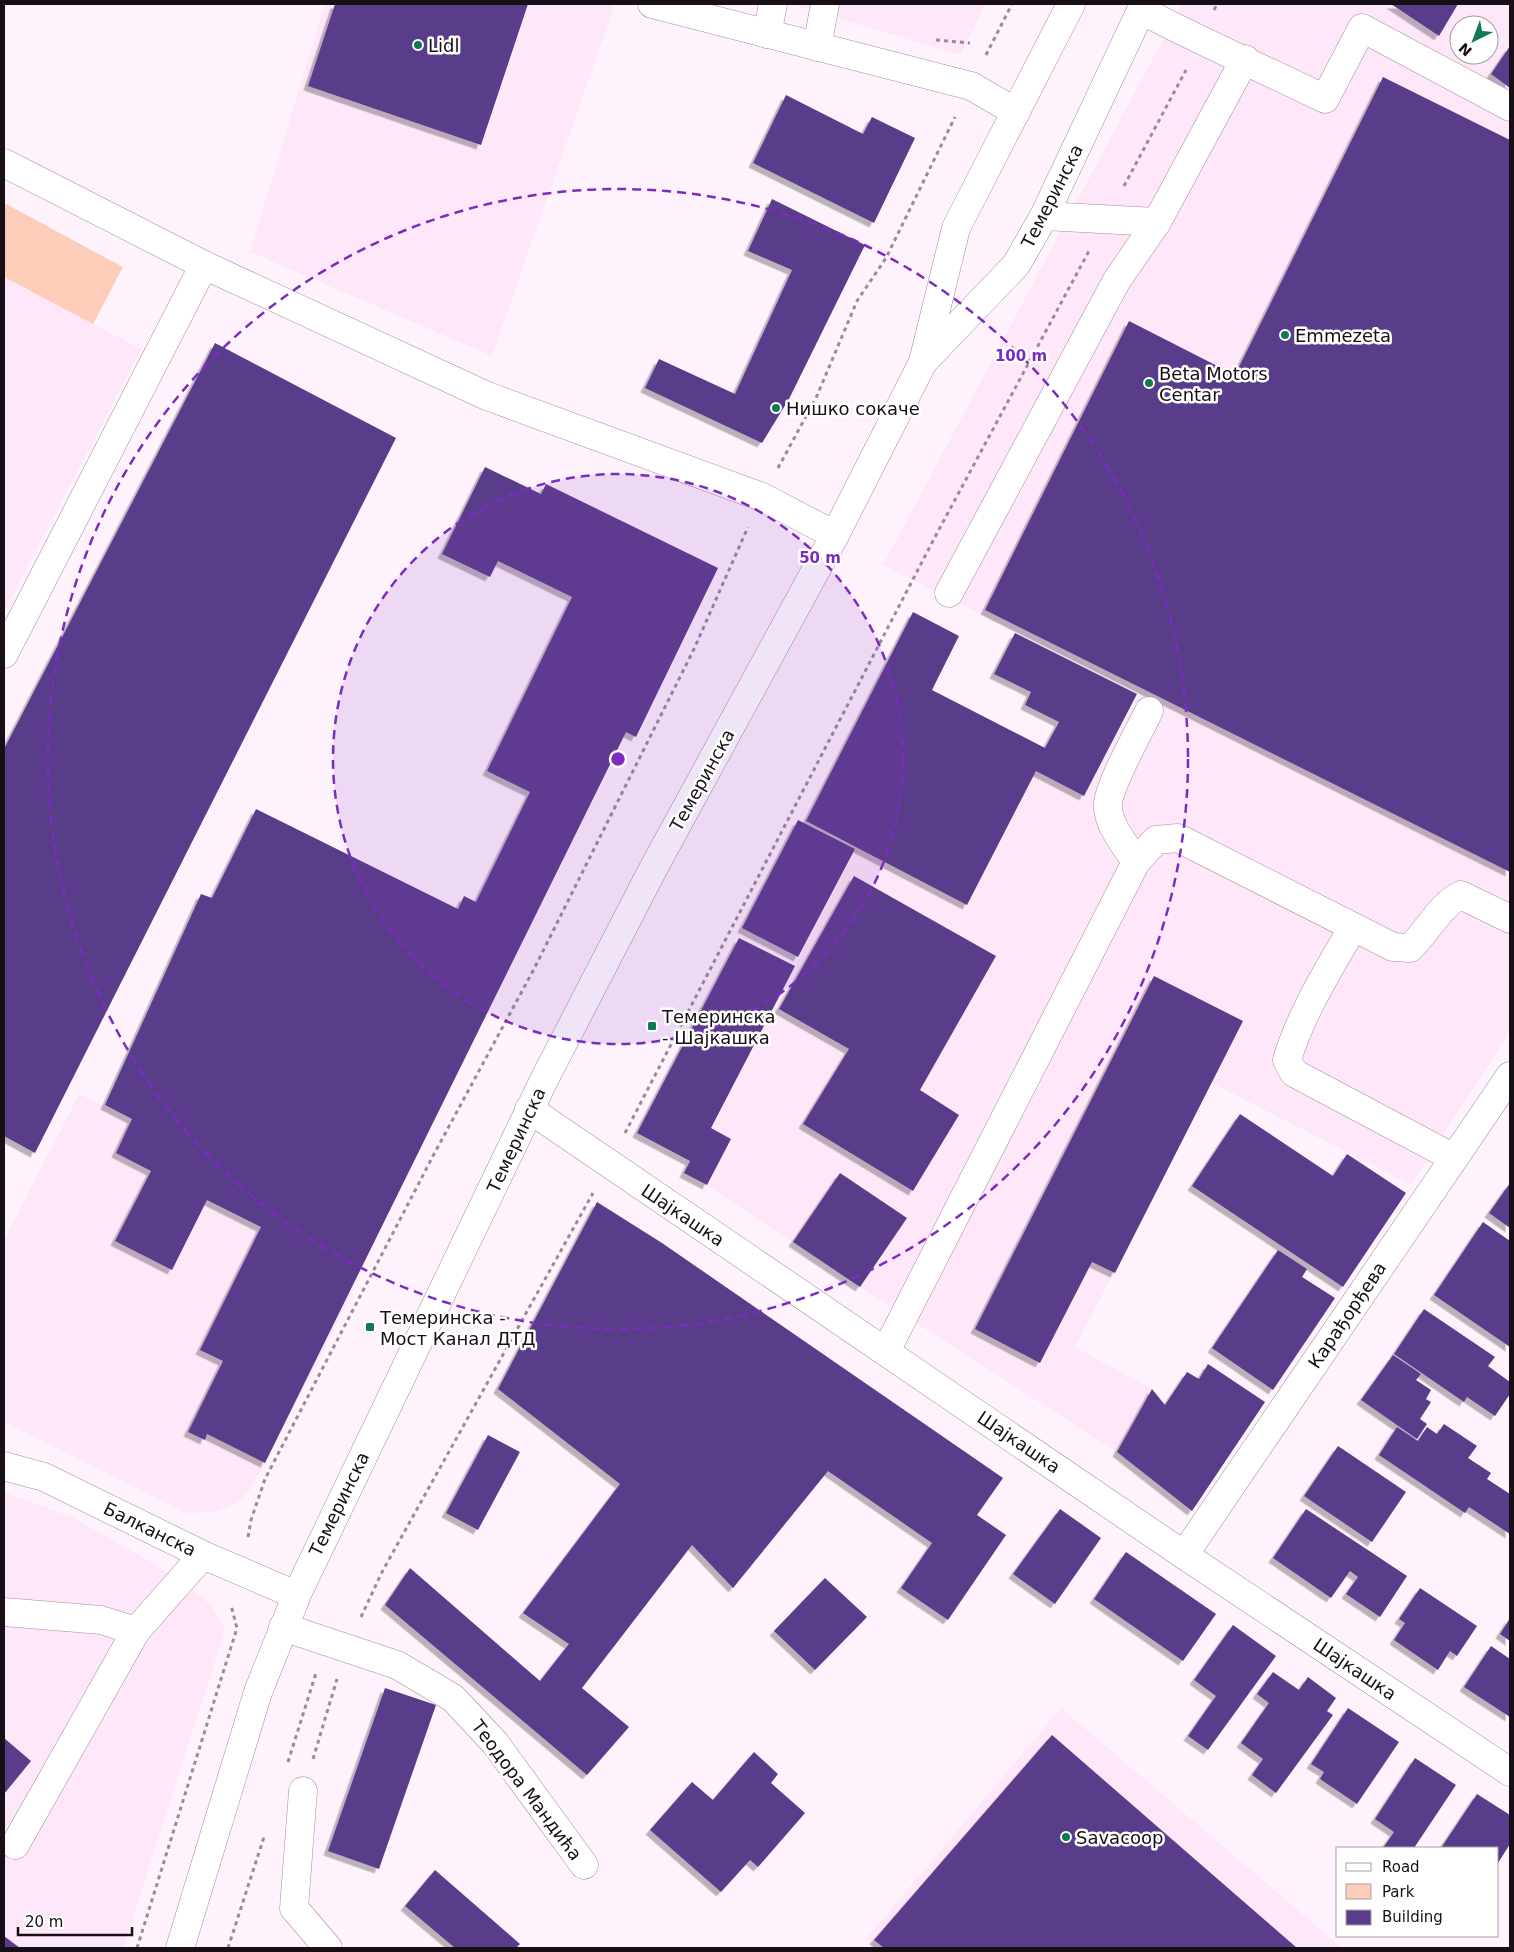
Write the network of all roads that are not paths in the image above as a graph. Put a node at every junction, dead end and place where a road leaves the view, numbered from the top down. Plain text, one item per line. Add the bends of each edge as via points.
1 (652, 4) edge
2 (774, 4) edge
3 (825, 4) edge
4 (1071, 4) edge
5 (1142, 7) edge
6 (767, 34) junction
7 (818, 47) junction
8 (1245, 59) junction
9 (1510, 107) edge
10 (1016, 112) junction
11 (4, 163) edge
12 (1044, 216) junction
13 (1157, 222) junction
14 (204, 265) junction
15 (923, 362) junction
16 (835, 536) junction
17 (949, 593) dead end
18 (4, 654) edge
19 (1149, 711) dead end
20 (1136, 862) junction
21 (1510, 919) edge
22 (1353, 927) junction
23 (1510, 1076) edge
24 (529, 1109) junction
25 (1454, 1158) junction
26 (886, 1351) junction
27 (4, 1466) edge
28 (203, 1555) junction
29 (1184, 1555) junction
30 (296, 1595) junction
31 (4, 1612) edge
32 (283, 1627) junction
33 (136, 1631) junction
34 (1510, 1772) edge
35 (303, 1791) road end
36 (15, 1844) dead end
37 (584, 1865) dead end
38 (180, 1948) edge
39 (328, 1948) edge

1 - 6 street
2 - 6 street
3 - 7 street
4 - 10 street, Темеринска
5 - 8 street via 1201,41
5 - 12 street, Темеринска
6 - 7 street
7 - 10 street via 970,86
8 - 9 street via 1325,99 1362,28
8 - 13 street
10 - 15 street, Темеринска via 956,228
11 - 14 street
12 - 13 street
12 - 15 street, Темеринска via 1016,265
13 - 17 street via 1117,280
14 - 16 street via 487,396 762,497
14 - 18 street
15 - 16 street, Темеринска
16 - 24 street, Темеринска via 653,869
19 - 20 street via 1107,804 1112,823
20 - 22 street via 1156,840 1178,838
20 - 26 street
21 - 22 street via 1461,895 1449,900 1425,934 1410,948 1393,947
22 - 25 street via 1319,988 1286,1060 1294,1073
23 - 25 street, Карађорђева
24 - 26 street, Шајкашка
24 - 30 street, Темеринска
25 - 29 street, Карађорђева
26 - 29 street, Шајкашка
27 - 28 street, Балканска via 44,1477
28 - 30 street, Балканска
28 - 33 street
29 - 34 street, Шајкашка
30 - 32 street, Темеринска
31 - 33 street via 101,1620
32 - 37 street, Теодора Мандића via 397,1664 453,1698 496,1743
32 - 38 street, Темеринска via 239,1752
33 - 36 street
35 - 39 street via 294,1908

